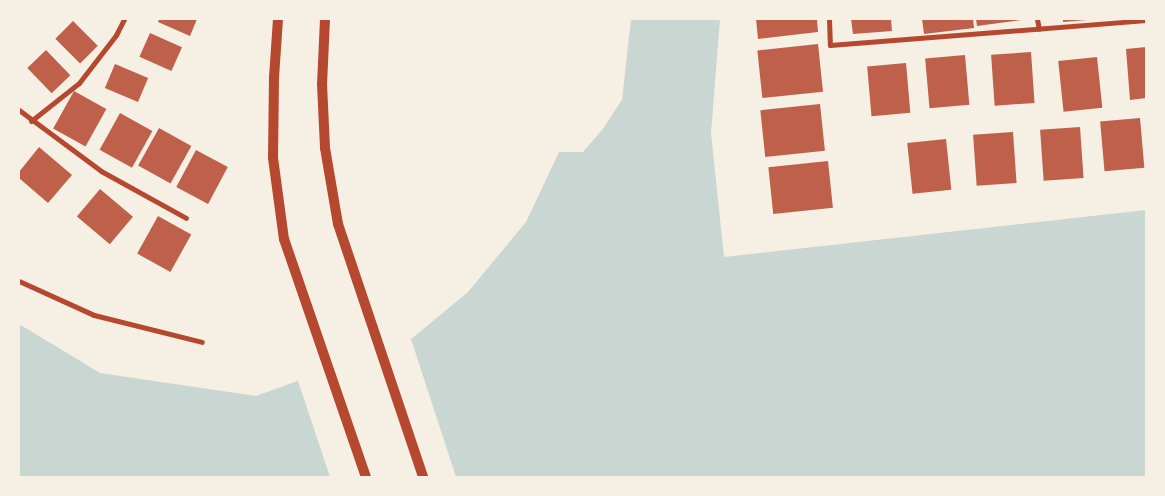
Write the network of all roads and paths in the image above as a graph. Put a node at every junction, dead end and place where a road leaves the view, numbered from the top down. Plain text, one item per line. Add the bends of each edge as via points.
1 (124, 19) edge
2 (278, 19) edge
3 (325, 19) edge
4 (829, 19) edge
5 (1037, 19) edge
6 (1146, 20) edge
7 (1039, 29) junction
8 (19, 110) edge
9 (31, 121) junction
10 (186, 218) dead end
11 (19, 282) edge
12 (202, 342) dead end
13 (366, 477) edge
14 (423, 477) edge

1 - 9 street via 116,35 79,83
2 - 13 main road via 273,158 284,239
3 - 14 main road via 322,84 325,148 338,224
4 - 7 street via 830,45
5 - 7 street
6 - 7 street
8 - 9 street
9 - 10 street via 101,171
11 - 12 street via 94,316

